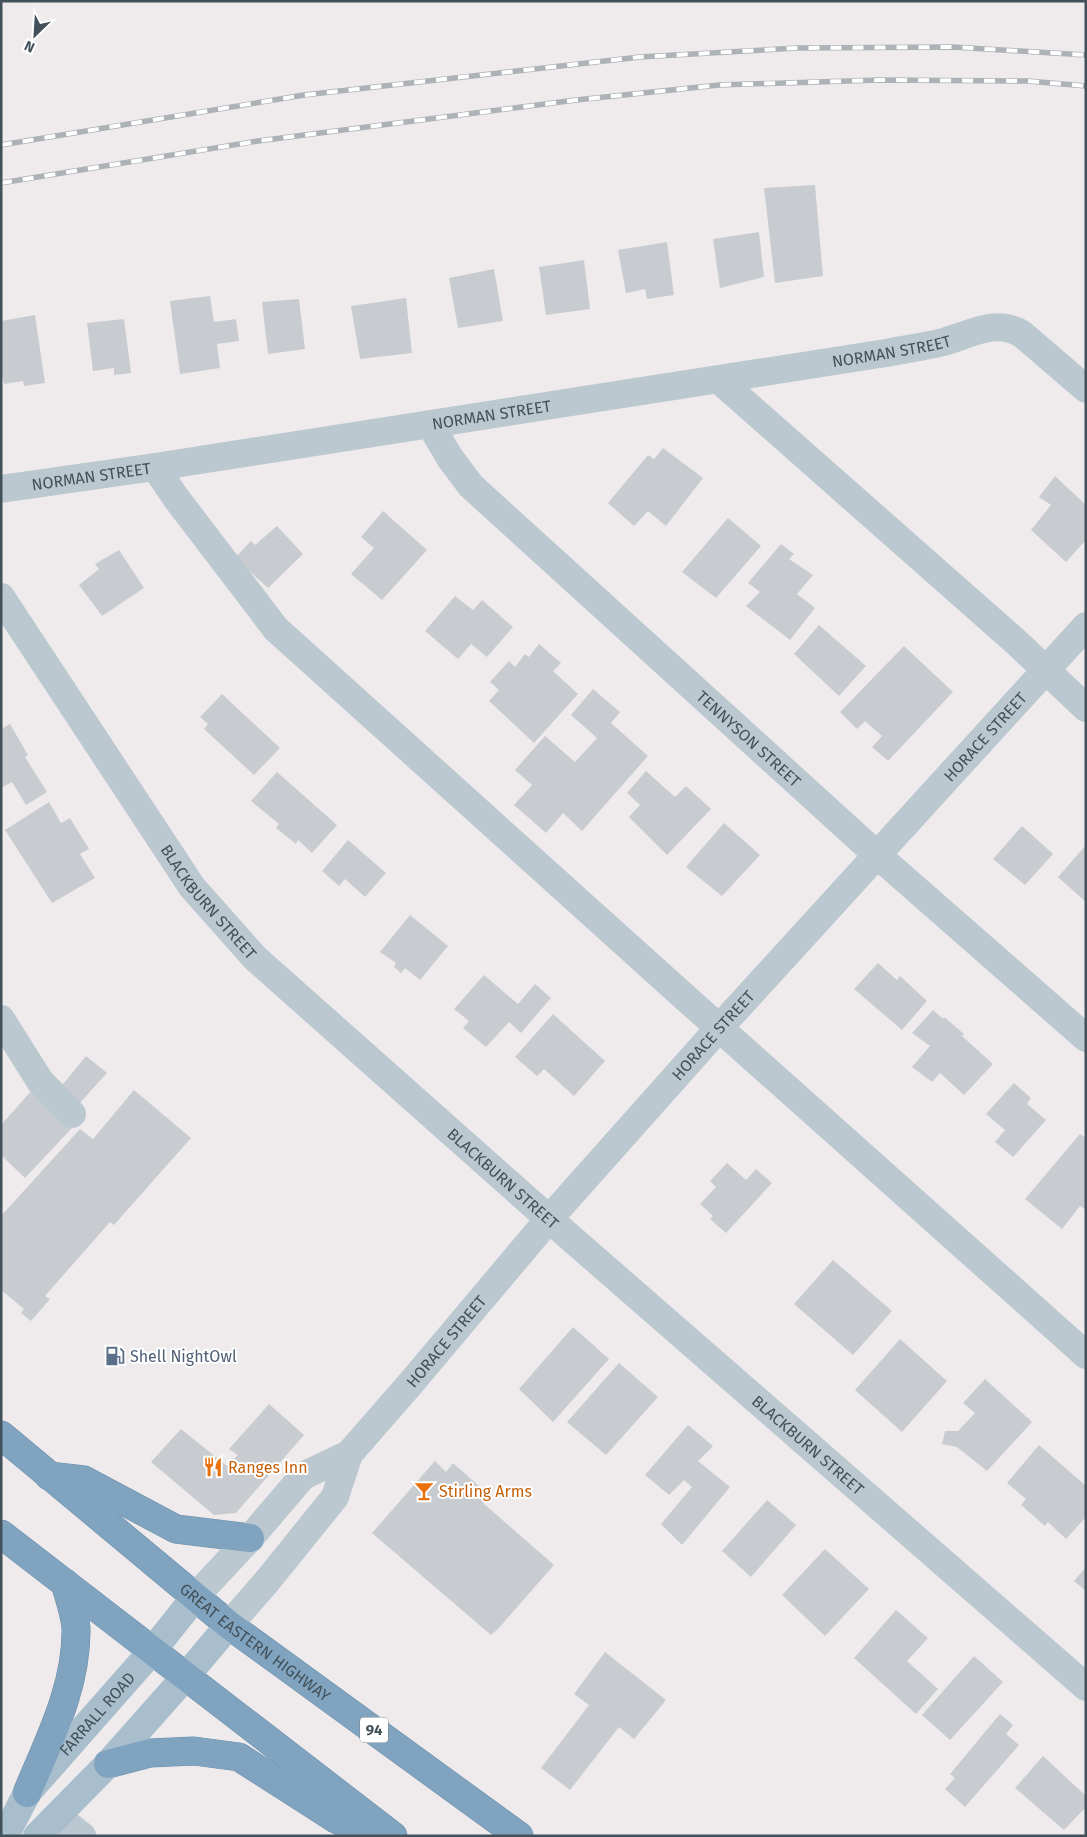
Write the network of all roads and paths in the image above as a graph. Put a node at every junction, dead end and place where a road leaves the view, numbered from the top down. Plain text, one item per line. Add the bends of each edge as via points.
1 (719, 380) junction
2 (1086, 389) edge
3 (430, 424) junction
4 (156, 468) junction
5 (1, 489) edge
6 (1, 597) edge
7 (1086, 626) edge
8 (1045, 671) junction
9 (1086, 708) edge
10 (876, 854) junction
11 (1, 1019) edge
12 (719, 1028) junction
13 (1086, 1038) edge
14 (72, 1114) dead end
15 (549, 1219) junction
16 (1086, 1355) edge
17 (1, 1436) edge
18 (349, 1454) junction
19 (49, 1476) junction
20 (1, 1534) edge
21 (250, 1538) junction
22 (65, 1583) junction
23 (195, 1597) junction
24 (229, 1625) junction
25 (153, 1650) junction
26 (186, 1676) junction
27 (1086, 1686) edge
28 (108, 1764) junction
29 (27, 1793) junction
30 (57, 1816) junction
31 (5, 1836) edge
32 (37, 1836) edge
33 (82, 1836) edge
34 (371, 1836) edge
35 (393, 1836) edge
36 (519, 1836) edge

1 - 2 street, NORMAN STREET via 944,342 994,327 1014,329 1022,334
1 - 3 street, NORMAN STREET
1 - 8 street
3 - 4 street, NORMAN STREET
3 - 10 street, TENNYSON STREET via 471,486
4 - 5 street, NORMAN STREET
4 - 12 street via 276,628
6 - 15 street, BLACKBURN STREET via 192,887 255,958
7 - 8 street, HORACE STREET
8 - 9 street
8 - 10 street, HORACE STREET
10 - 12 street, HORACE STREET
10 - 13 street, TENNYSON STREET
11 - 14 street via 40,1081
12 - 15 street, HORACE STREET
12 - 16 street
15 - 18 street, HORACE STREET
15 - 27 street, BLACKBURN STREET
17 - 19 highway, GREAT EASTERN HIGHWAY / 94
18 - 21 street, HORACE STREET via 302,1476
18 - 24 street, HORACE STREET via 335,1497
19 - 21 highway via 84,1480 176,1529
19 - 23 highway, GREAT EASTERN HIGHWAY / 94
20 - 22 highway
21 - 23 street, HORACE STREET
22 - 25 highway
22 - 29 highway via 76,1627 73,1669 64,1703
23 - 24 highway, GREAT EASTERN HIGHWAY / 94
23 - 25 main road, FARRALL ROAD
24 - 26 main road
24 - 36 highway, GREAT EASTERN HIGHWAY / 94
25 - 26 highway
25 - 29 main road, FARRALL ROAD
26 - 28 main road
26 - 35 highway
28 - 30 main road
28 - 34 highway via 150,1753 194,1751 239,1757 336,1819
29 - 31 main road, FARRALL ROAD
30 - 32 main road
30 - 33 street

